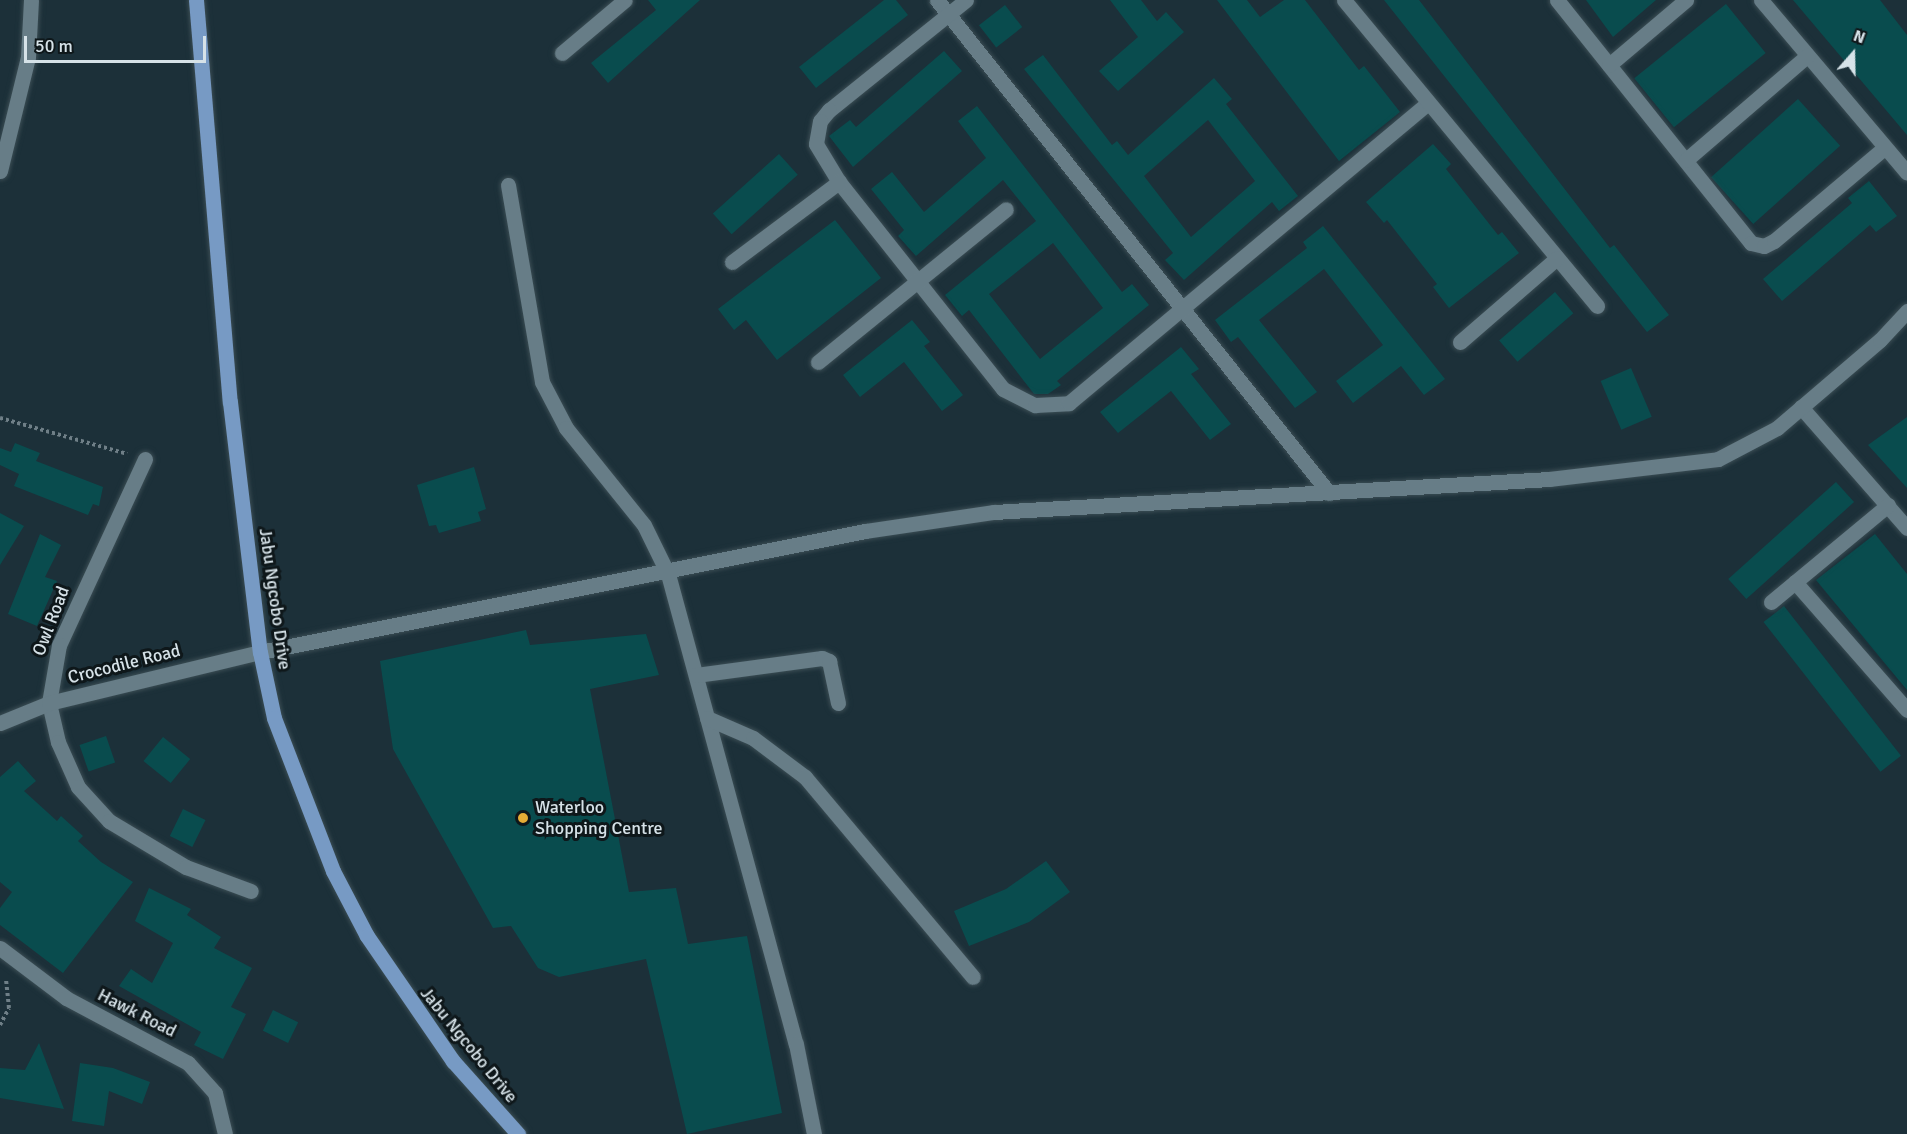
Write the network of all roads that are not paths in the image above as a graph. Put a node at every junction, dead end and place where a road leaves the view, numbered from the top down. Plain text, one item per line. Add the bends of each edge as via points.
1 (31, 0) edge
2 (196, 0) edge
3 (625, 0) edge
4 (937, 0) edge
5 (966, 0) edge
6 (1344, 0) edge
7 (1557, 0) edge
8 (1686, 0) edge
9 (1761, 0) edge
10 (948, 15) junction
11 (562, 53) dead end
12 (1807, 56) junction
13 (1609, 65) junction
14 (1426, 105) junction
15 (1883, 148) junction
16 (1686, 160) junction
17 (0, 171) edge
18 (1907, 173) edge
19 (839, 182) junction
20 (508, 185) dead end
21 (1006, 209) dead end
22 (1557, 258) junction
23 (732, 261) dead end
24 (916, 280) junction
25 (1597, 306) dead end
26 (1907, 310) edge
27 (1182, 311) junction
28 (1460, 342) dead end
29 (818, 362) dead end
30 (1801, 407) junction
31 (145, 459) road end
32 (1329, 493) junction
33 (1887, 505) junction
34 (1907, 528) edge
35 (668, 574) junction
36 (1795, 582) junction
37 (1771, 602) dead end
38 (260, 652) junction
39 (696, 675) junction
40 (49, 703) junction
41 (838, 703) dead end
42 (1907, 710) edge
43 (707, 718) junction
44 (0, 723) edge
45 (251, 891) dead end
46 (1, 949) edge
47 (973, 977) dead end
48 (225, 1134) edge
49 (518, 1134) edge
50 (814, 1134) edge

1 - 17 street via 28,57
2 - 38 main road, Jabu Ngcobo Drive via 230,402
3 - 11 street
4 - 10 street
5 - 10 street
6 - 14 street
7 - 13 street
8 - 13 street
9 - 12 street
10 - 19 street via 820,121 816,144
10 - 27 street
12 - 15 street
12 - 16 street
13 - 16 street
14 - 22 street
14 - 27 street
15 - 16 street via 1764,246 1743,237
15 - 18 street
19 - 23 street
19 - 24 street
20 - 35 street via 542,382 566,428 644,525
21 - 24 street
22 - 25 street
22 - 28 street
24 - 27 street via 1003,389 1035,405 1069,403
24 - 29 street
26 - 30 street, Crocodile Road via 1880,340
27 - 32 street
30 - 32 street, Crocodile Road via 1750,445 1718,459 1676,468
30 - 33 street
31 - 40 street, Owl Road via 59,645
32 - 35 street, Crocodile Road via 994,512 865,531
33 - 34 street
33 - 36 street
35 - 38 street, Crocodile Road
35 - 39 street
36 - 37 street
36 - 42 street
38 - 40 street, Crocodile Road
38 - 49 main road, Jabu Ngcobo Drive via 274,718 338,881 405,996 453,1061
39 - 41 street via 822,658 829,661
39 - 43 street
40 - 44 street, Crocodile Road
40 - 45 street, Owl Road via 66,766 92,805 154,851
43 - 47 street via 753,738 805,777
43 - 50 street via 796,1044
46 - 48 street, Hawk Road via 66,998 188,1063 215,1093

